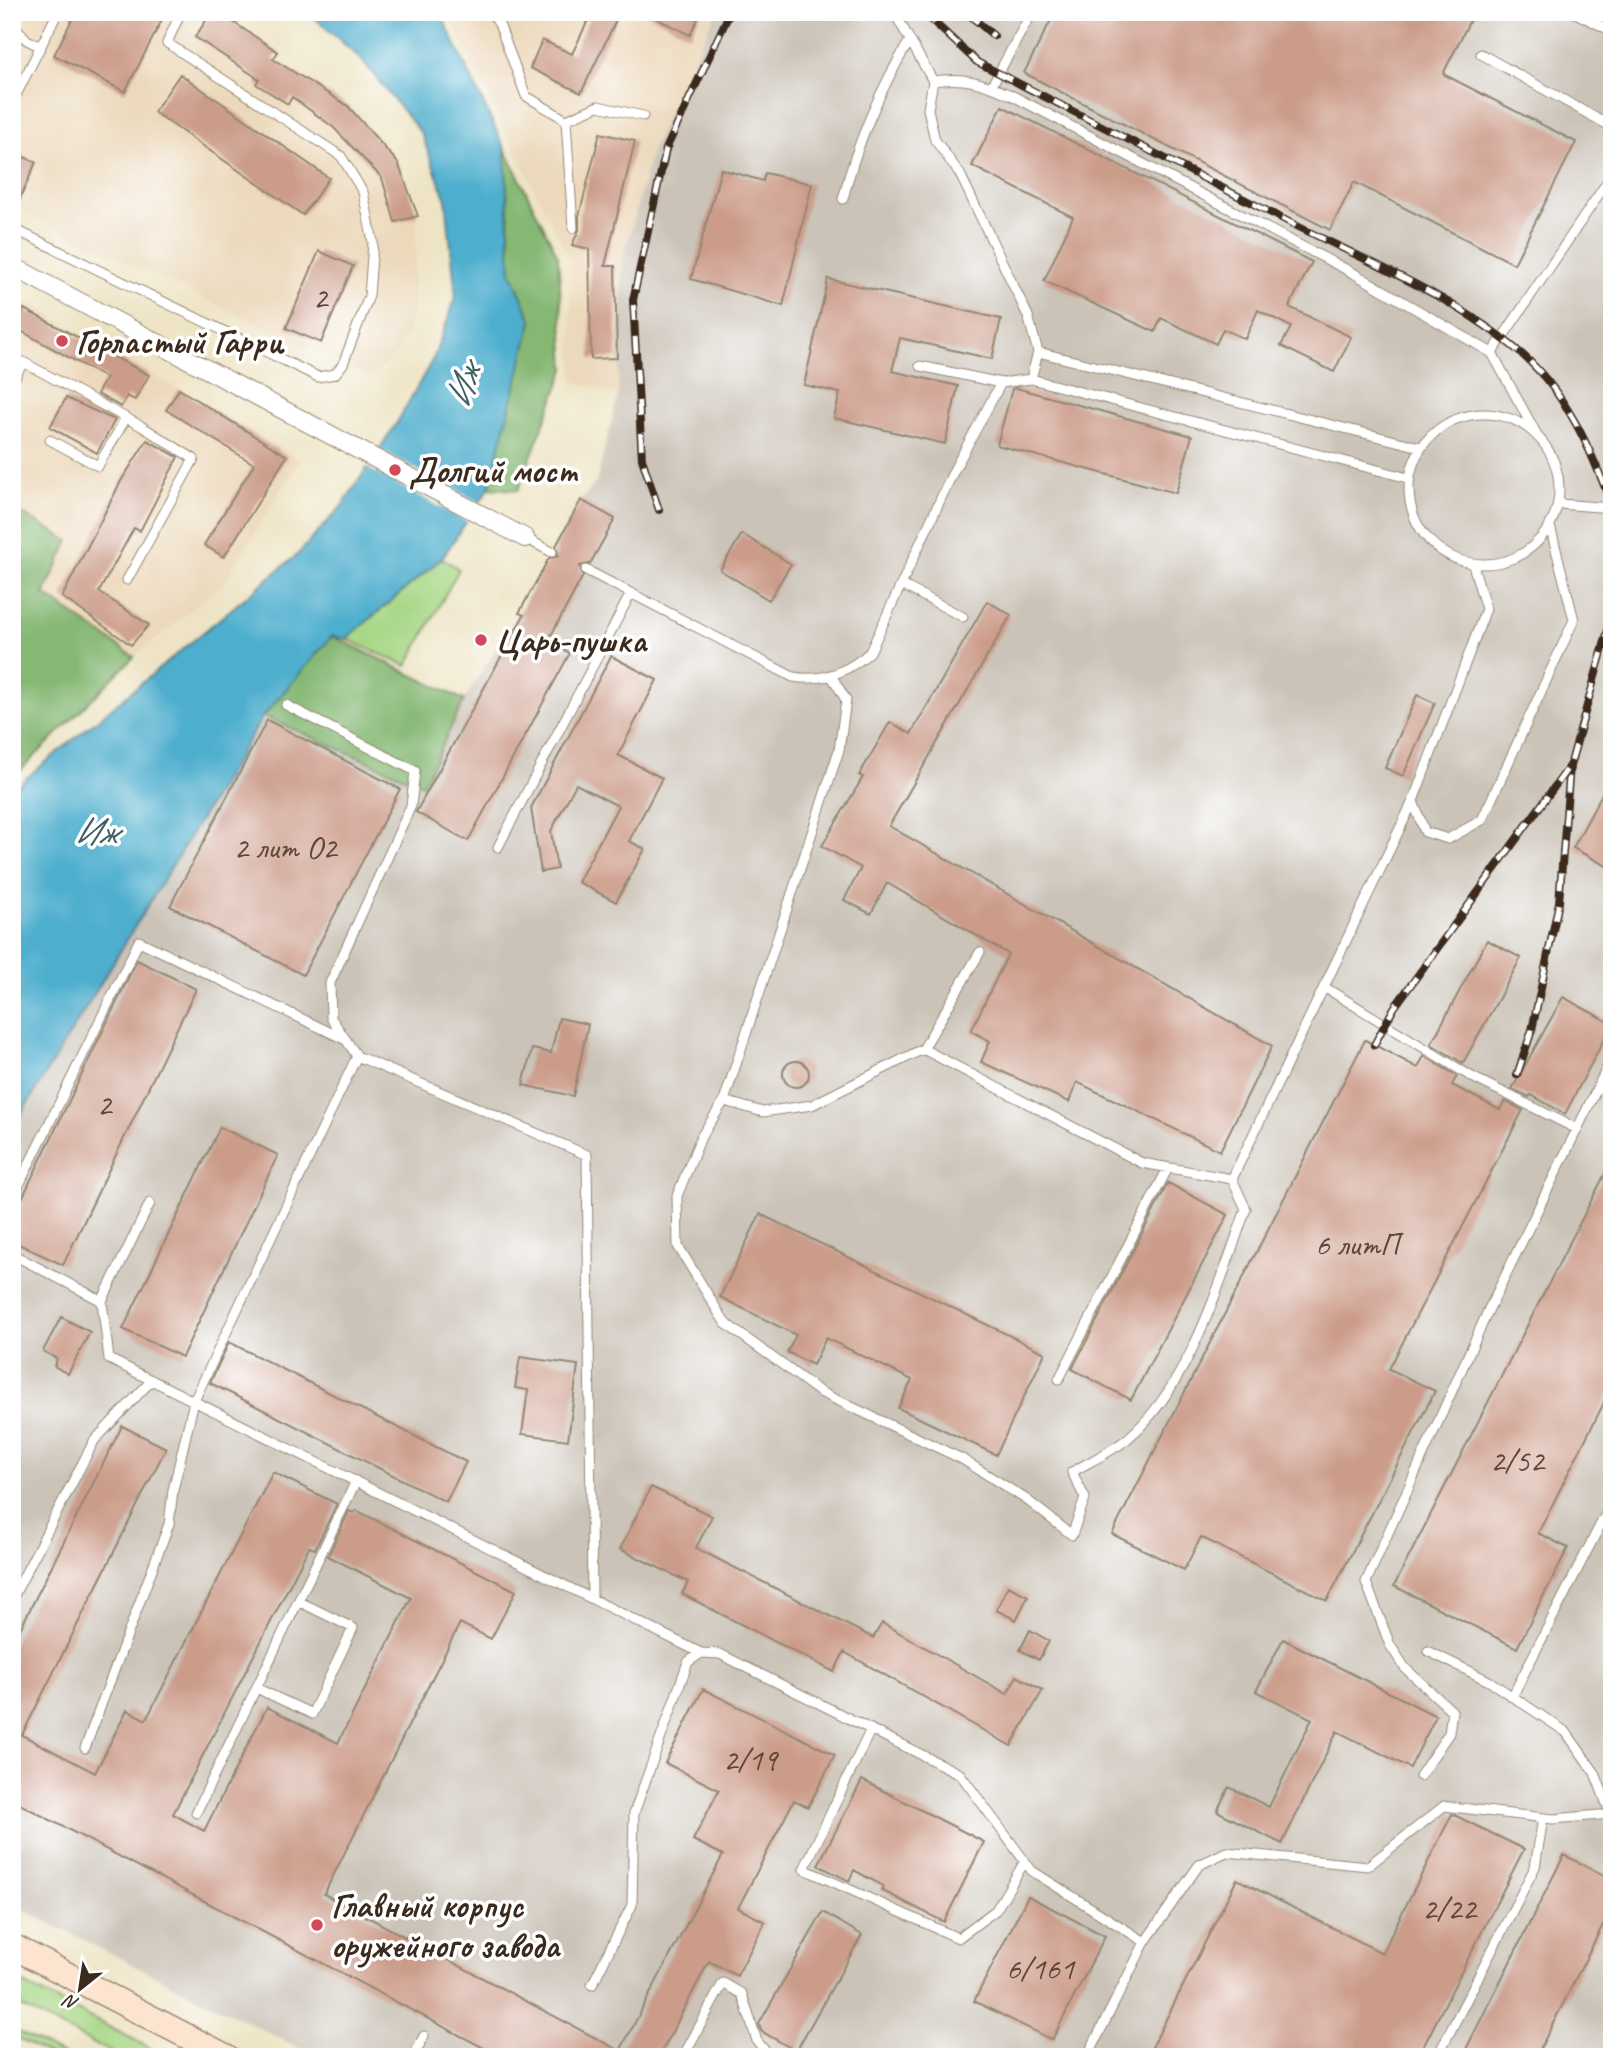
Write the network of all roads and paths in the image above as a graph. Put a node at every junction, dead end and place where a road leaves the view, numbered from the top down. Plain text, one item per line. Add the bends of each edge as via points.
1 (58, 12) edge
2 (181, 12) edge
3 (491, 12) edge
4 (894, 12) edge
5 (1032, 12) edge
6 (1573, 12) edge
7 (12, 23) edge
8 (1612, 30) edge
9 (910, 40) junction
10 (41, 47) junction
11 (1481, 54) dead end
12 (933, 81) junction
13 (991, 87) junction
14 (12, 103) edge
15 (643, 116) dead end
16 (566, 120) junction
17 (1612, 127) edge
18 (1612, 175) edge
19 (843, 199) dead end
20 (12, 228) edge
21 (573, 228) dead end
22 (12, 266) edge
23 (1038, 352) junction
24 (1492, 354) junction
25 (12, 356) edge
26 (23, 362) junction
27 (920, 366) dead end
28 (1031, 379) junction
29 (12, 383) edge
30 (1001, 383) junction
31 (127, 418) junction
32 (1536, 433) junction
33 (50, 440) dead end
34 (1420, 447) junction
35 (1408, 478) junction
36 (1559, 504) junction
37 (1612, 508) edge
38 (1550, 526) junction
39 (525, 538) joint
40 (552, 552) dead end
41 (1473, 565) junction
42 (586, 570) dead end
43 (127, 580) dead end
44 (902, 585) junction
45 (631, 593) junction
46 (963, 617) dead end
47 (831, 675) junction
48 (286, 705) dead end
49 (1413, 801) junction
50 (498, 847) dead end
51 (980, 952) dead end
52 (1324, 987) junction
53 (346, 1040) junction
54 (923, 1049) junction
55 (357, 1056) junction
56 (1612, 1058) edge
57 (724, 1101) junction
58 (1577, 1129) junction
59 (1168, 1168) junction
60 (1232, 1179) junction
61 (12, 1199) edge
62 (150, 1203) dead end
63 (12, 1254) edge
64 (102, 1301) junction
65 (1059, 1379) dead end
66 (152, 1380) junction
67 (194, 1401) junction
68 (356, 1481) junction
69 (1612, 1502) edge
70 (592, 1598) junction
71 (12, 1599) edge
72 (298, 1601) junction
73 (1428, 1651) dead end
74 (701, 1653) junction
75 (256, 1688) junction
76 (1512, 1697) junction
77 (871, 1729) junction
78 (85, 1748) dead end
79 (1420, 1776) dead end
80 (196, 1813) dead end
81 (1611, 1814) edge
82 (1543, 1818) junction
83 (1025, 1861) junction
84 (1145, 1942) junction
85 (12, 1946) edge
86 (592, 1985) dead end
87 (424, 2036) dead end
88 (227, 2057) edge
89 (413, 2057) edge
90 (683, 2057) edge
91 (770, 2057) edge
92 (1087, 2057) edge
93 (1437, 2057) edge

1 - 10 lane
2 - 20 lane via 167,43 341,156 363,192 373,242 369,296 343,365 335,374 318,377
3 - 16 lane via 526,96
4 - 9 lane
5 - 13 lane
6 - 8 lane
7 - 10 lane via 27,40
9 - 12 lane
9 - 19 lane via 885,80 855,150
10 - 14 lane
11 - 17 lane
12 - 13 lane via 971,78
12 - 23 lane via 928,109 935,140 960,174 1028,316
13 - 24 lane via 1355,274
15 - 16 lane via 598,106
16 - 21 lane
18 - 24 lane
22 - 39 street
23 - 28 lane
23 - 34 lane
24 - 32 lane
25 - 26 lane
26 - 29 lane
26 - 31 lane
27 - 30 lane
28 - 30 lane
28 - 35 lane
30 - 44 lane via 954,470
31 - 33 lane via 98,466
31 - 43 lane via 194,459
32 - 34 lane via 1508,416 1475,413 1444,424
32 - 36 lane via 1552,454 1561,480
34 - 35 lane
35 - 41 lane via 1413,517 1436,549
36 - 37 lane
36 - 38 lane
38 - 41 lane via 1522,556
38 - 49 lane via 1574,620 1482,820 1448,839 1425,832
39 - 40 lane
41 - 49 lane via 1486,609
42 - 45 lane
44 - 46 lane
44 - 47 lane via 870,652 857,664
45 - 47 lane via 793,677 814,680
45 - 50 lane
47 - 57 lane via 846,700 839,750
48 - 53 lane via 415,771 411,806 330,983 331,1018
49 - 52 lane
51 - 54 lane
52 - 58 lane via 1472,1077
52 - 60 lane
53 - 55 lane
53 - 61 lane via 139,941
54 - 57 lane via 812,1105 763,1112
54 - 59 lane via 1142,1163
55 - 67 lane
55 - 70 lane via 587,1155
56 - 58 lane
57 - 60 lane via 701,1137 677,1196 678,1247 724,1323 820,1392 962,1459 1072,1535 1085,1498 1072,1472 1127,1439 1171,1389 1217,1290 1246,1209
58 - 79 lane via 1488,1311 1366,1582 1390,1644 1405,1668 1452,1711 1449,1733
59 - 60 lane
59 - 65 lane
62 - 64 lane
63 - 64 lane
64 - 66 lane via 109,1359
66 - 67 lane
66 - 71 lane via 94,1441
67 - 68 lane
67 - 78 lane via 169,1524
68 - 70 lane
68 - 72 lane
69 - 76 lane
70 - 74 lane
72 - 75 lane
72 - 75 lane via 353,1628 312,1714
73 - 76 lane
74 - 77 lane via 720,1654
74 - 86 lane via 688,1662 634,1813 632,1905
75 - 80 lane
76 - 81 lane via 1566,1732 1595,1773
77 - 83 lane via 960,1774
77 - 83 lane via 804,1869 958,1938 996,1910
81 - 82 lane
82 - 84 lane via 1444,1806 1368,1866 1226,1852 1199,1865
82 - 93 lane via 1535,1867
83 - 84 lane via 1032,1871
84 - 92 lane
85 - 88 main road
87 - 89 lane
90 - 91 lane via 723,1983 742,1994 757,2041

